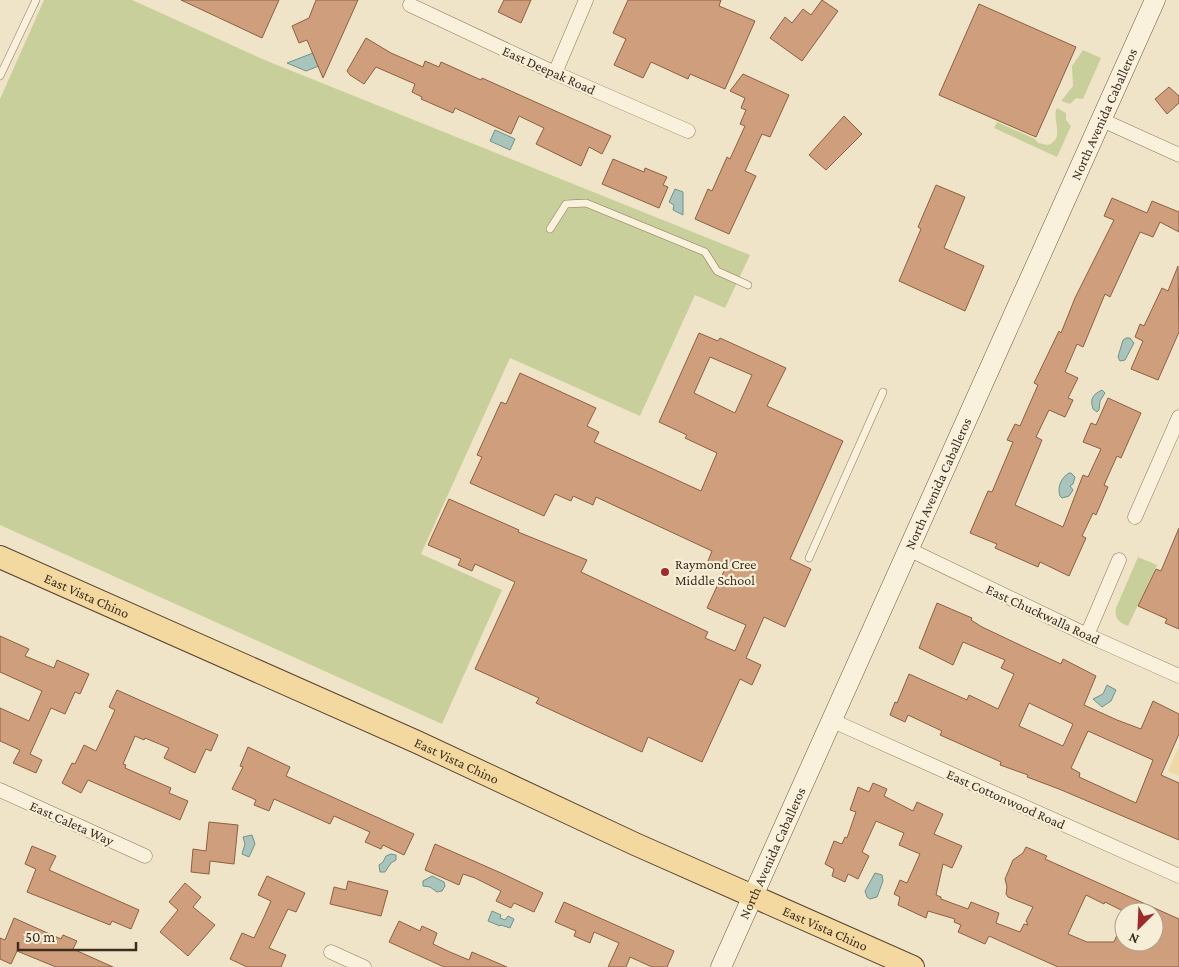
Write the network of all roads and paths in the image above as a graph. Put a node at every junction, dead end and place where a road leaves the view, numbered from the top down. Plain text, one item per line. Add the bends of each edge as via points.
1 (36, 0) edge
2 (586, 0) edge
3 (1155, 0) edge
4 (410, 5) dead end
5 (555, 73) junction
6 (0, 76) edge
7 (1102, 120) junction
8 (688, 132) dead end
9 (1179, 155) edge
10 (550, 229) dead end
11 (748, 286) dead end
12 (883, 392) dead end
13 (1179, 417) edge
14 (1135, 517) dead end
15 (908, 549) junction
16 (0, 557) edge
17 (809, 558) dead end
18 (1119, 560) dead end
19 (1087, 635) junction
20 (1179, 676) edge
21 (833, 721) junction
22 (0, 790) edge
23 (144, 856) dead end
24 (1179, 876) edge
25 (753, 896) junction
26 (331, 952) dead end
27 (364, 967) edge
28 (722, 967) edge
29 (913, 967) edge

1 - 6 lane
2 - 5 street
3 - 7 street, North Avenida Caballeros
4 - 5 street, East Deepak Road
5 - 8 street, East Deepak Road
7 - 9 street
7 - 15 street, North Avenida Caballeros
10 - 11 lane via 566,204 586,203 705,252 717,271
12 - 17 lane
13 - 14 street
15 - 19 street, East Chuckwalla Road
15 - 21 street, North Avenida Caballeros
16 - 25 main road, East Vista Chino via 400,734
18 - 19 street
19 - 20 street, East Chuckwalla Road
21 - 24 street, East Cottonwood Road
21 - 25 street, North Avenida Caballeros
22 - 23 street, East Caleta Way
25 - 28 street, North Avenida Caballeros
25 - 29 main road, East Vista Chino
26 - 27 street

